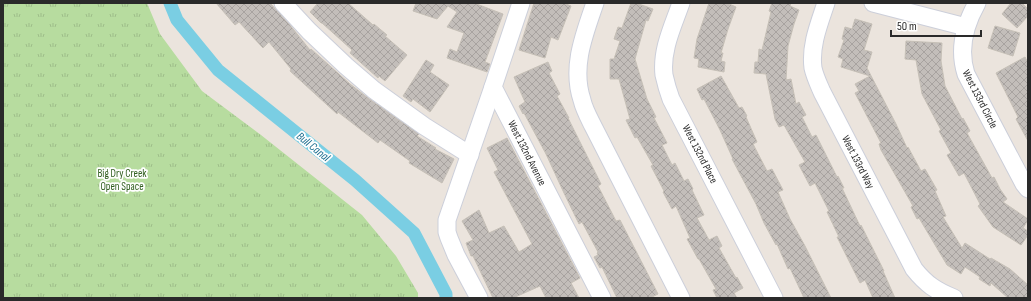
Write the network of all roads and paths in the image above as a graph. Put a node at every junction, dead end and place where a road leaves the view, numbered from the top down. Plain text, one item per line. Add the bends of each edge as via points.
1 (283, 3) edge
2 (521, 3) edge
3 (595, 3) edge
4 (681, 3) edge
5 (826, 3) edge
6 (874, 3) edge
7 (977, 3) edge
8 (966, 27) junction
9 (493, 87) junction
10 (470, 155) junction
11 (1028, 189) edge
12 (479, 298) edge
13 (602, 298) edge
14 (681, 298) edge
15 (774, 298) edge
16 (954, 298) edge

1 - 10 street via 309,31 374,90
2 - 9 street
3 - 14 street via 578,59 578,82 582,102
4 - 15 street, West 132nd Place via 665,54 666,85
5 - 16 street, West 133rd Way via 814,44 813,61 822,92 914,269 922,280
6 - 8 street
7 - 8 street, West 133rd Circle
8 - 11 street, West 133rd Circle via 962,41 966,74
9 - 10 street
9 - 13 street, West 132nd Avenue
10 - 12 street via 447,220 447,232

